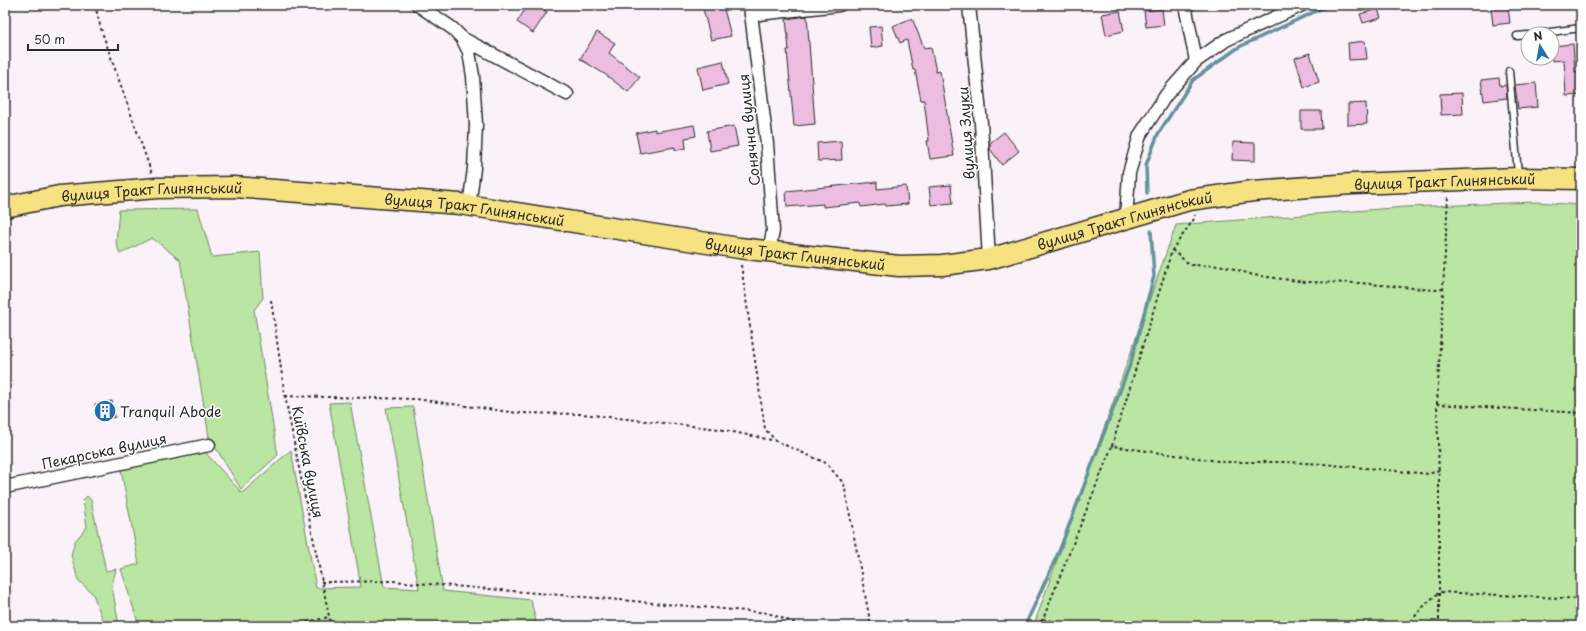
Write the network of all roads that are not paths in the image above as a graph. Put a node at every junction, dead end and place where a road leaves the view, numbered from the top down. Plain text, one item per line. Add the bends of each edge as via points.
1 (418, 5) edge
2 (839, 5) edge
3 (969, 5) edge
4 (1184, 5) edge
5 (1302, 5) edge
6 (750, 10) edge
7 (1581, 28) edge
8 (1560, 31) edge
9 (1517, 36) dead end
10 (1520, 36) edge
11 (462, 38) junction
12 (1196, 61) junction
13 (1509, 71) dead end
14 (567, 94) dead end
15 (1518, 178) junction
16 (1581, 179) edge
17 (5, 207) edge
18 (469, 207) junction
19 (1126, 219) junction
20 (769, 251) junction
21 (989, 259) junction
22 (209, 445) dead end
23 (5, 487) edge

1 - 11 street
2 - 6 street
3 - 21 street, вулиця Злуки via 981,124
4 - 12 street
5 - 12 street via 1226,40
6 - 20 street, Сонячна вулиця via 767,144 773,231
7 - 8 lane
9 - 10 lane
11 - 14 street
11 - 18 street via 469,52 473,76 476,125
12 - 19 street via 1166,95 1140,135 1129,173
13 - 15 lane
15 - 16 main road, вулиця Тракт Глинянський
15 - 19 main road, вулиця Тракт Глинянський via 1352,184 1253,191 1189,200
17 - 18 main road, вулиця Тракт Глинянський via 59,196 157,188 234,187
18 - 20 main road, вулиця Тракт Глинянський
19 - 21 main road, вулиця Тракт Глинянський
20 - 21 main road, вулиця Тракт Глинянський via 899,266 942,265
22 - 23 street, Пекарська вулиця

